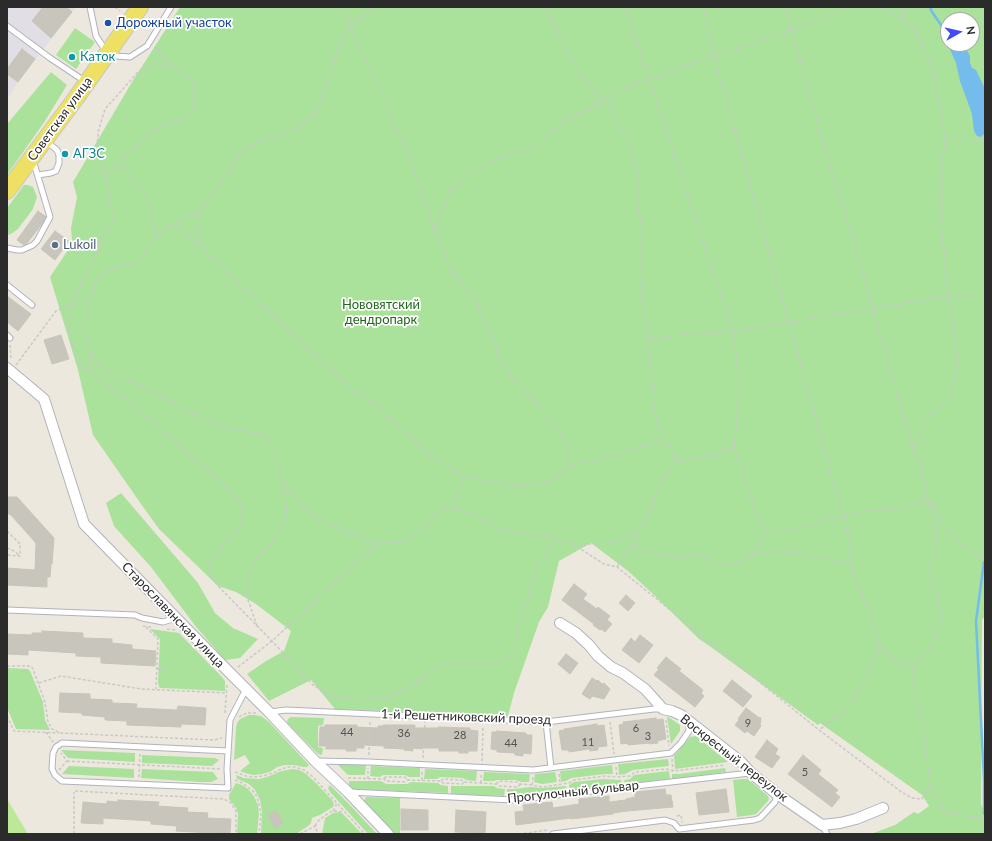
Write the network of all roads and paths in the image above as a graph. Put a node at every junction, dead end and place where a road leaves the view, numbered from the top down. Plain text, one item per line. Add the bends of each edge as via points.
1 (90, 7) edge
2 (115, 7) edge
3 (140, 7) edge
4 (171, 7) edge
5 (343, 7) edge
6 (375, 7) edge
7 (546, 7) edge
8 (625, 7) edge
9 (703, 7) edge
10 (785, 7) edge
11 (848, 7) edge
12 (880, 7) edge
13 (902, 7) edge
14 (120, 11) dead end
15 (903, 20) junction
16 (350, 25) junction
17 (7, 26) edge
18 (791, 30) junction
19 (147, 46) junction
20 (108, 52) junction
21 (714, 56) junction
22 (170, 64) junction
23 (650, 79) junction
24 (86, 83) junction
25 (597, 92) junction
26 (608, 100) junction
27 (596, 105) junction
28 (985, 137) edge
29 (945, 138) junction
30 (44, 140) junction
31 (32, 157) junction
32 (123, 165) junction
33 (38, 175) junction
34 (106, 177) junction
35 (7, 191) edge
36 (201, 210) junction
37 (171, 224) junction
38 (436, 230) junction
39 (156, 238) junction
40 (7, 248) edge
41 (203, 249) junction
42 (7, 285) edge
43 (948, 296) junction
44 (977, 296) dead end
45 (73, 303) junction
46 (32, 305) dead end
47 (872, 307) junction
48 (788, 321) junction
49 (733, 331) junction
50 (8, 337) edge
51 (649, 339) junction
52 (91, 354) junction
53 (9, 370) edge
54 (89, 370) junction
55 (664, 440) junction
56 (734, 448) junction
57 (914, 451) junction
58 (678, 461) junction
59 (568, 466) junction
60 (464, 477) junction
61 (284, 486) junction
62 (927, 498) junction
63 (452, 508) junction
64 (843, 516) junction
65 (7, 531) edge
66 (639, 532) junction
67 (767, 532) junction
68 (10, 533) junction
69 (7, 536) edge
70 (554, 538) junction
71 (380, 543) junction
72 (573, 544) junction
73 (633, 544) junction
74 (7, 548) edge
75 (754, 554) junction
76 (976, 554) junction
77 (7, 555) edge
78 (20, 556) junction
79 (985, 556) edge
80 (985, 561) edge
81 (852, 564) junction
82 (617, 567) junction
83 (7, 610) edge
84 (176, 618) junction
85 (560, 623) dead end
86 (139, 625) dead end
87 (257, 626) junction
88 (146, 627) junction
89 (153, 628) dead end
90 (167, 629) dead end
91 (181, 630) dead end
92 (272, 641) junction
93 (879, 645) junction
94 (7, 666) edge
95 (157, 668) junction
96 (914, 668) junction
97 (166, 672) dead end
98 (228, 676) junction
99 (38, 684) junction
100 (156, 689) junction
101 (246, 689) junction
102 (227, 692) junction
103 (663, 709) junction
104 (269, 712) junction
105 (258, 714) dead end
106 (370, 714) junction
107 (609, 714) junction
108 (225, 715) dead end
109 (7, 716) edge
110 (425, 716) junction
111 (484, 719) junction
112 (666, 719) dead end
113 (237, 720) dead end
114 (546, 722) junction
115 (689, 723) junction
116 (819, 730) junction
117 (60, 733) junction
118 (224, 737) dead end
119 (673, 744) dead end
120 (140, 747) junction
121 (670, 750) junction
122 (228, 751) junction
123 (615, 760) junction
124 (315, 761) junction
125 (369, 762) junction
126 (423, 765) junction
127 (725, 765) dead end
128 (482, 768) junction
129 (551, 768) junction
130 (558, 768) junction
131 (228, 769) junction
132 (673, 771) junction
133 (751, 773) junction
134 (617, 777) junction
135 (333, 778) junction
136 (368, 778) junction
137 (384, 779) junction
138 (407, 780) junction
139 (422, 780) junction
140 (441, 781) junction
141 (75, 782) junction
142 (464, 782) junction
143 (481, 783) junction
144 (139, 784) junction
145 (496, 784) junction
146 (520, 784) junction
147 (560, 784) junction
148 (930, 784) junction
149 (74, 791) junction
150 (348, 792) junction
151 (777, 794) junction
152 (336, 803) dead end
153 (883, 808) dead end
154 (333, 811) junction
155 (345, 812) dead end
156 (985, 815) edge
157 (674, 816) dead end
158 (315, 826) junction
159 (680, 829) edge
160 (824, 830) edge
161 (553, 832) edge
162 (74, 834) edge
163 (236, 834) edge
164 (259, 834) edge
165 (300, 834) edge
166 (318, 834) edge
167 (388, 834) edge
168 (519, 834) edge
169 (562, 834) edge

1 - 20 lane via 96,36
2 - 14 path
3 - 20 main road, Советская улица
4 - 19 lane
5 - 16 path
6 - 16 path
7 - 25 path via 568,56
8 - 23 path
9 - 21 path
10 - 18 path
11 - 18 path
12 - 15 path
13 - 15 path
15 - 29 path via 914,28 934,72
16 - 36 path via 342,39 320,104 312,118 295,129 255,143 241,154
16 - 38 path via 409,157
17 - 24 lane
18 - 21 path
18 - 47 path
19 - 20 lane via 130,57 116,56
19 - 22 path via 156,48
20 - 24 main road, Советская улица
21 - 23 path
21 - 48 path
22 - 32 path via 185,72 193,82 195,95 192,110 178,122 153,131 126,154
22 - 34 path via 155,63 139,71 105,109 98,132 97,152
23 - 26 path via 623,90
23 - 49 path
24 - 30 main road, Советская улица
25 - 26 path
25 - 27 path
26 - 27 path
26 - 51 path via 638,171 637,200 642,232 643,302
27 - 38 path via 567,119 534,147 505,156 469,174 450,192
28 - 29 path via 977,140
29 - 43 path via 940,211
30 - 31 main road, Советская улица
30 - 33 lane via 57,150 59,163 56,171
31 - 33 lane
31 - 35 main road, Советская улица
32 - 34 path via 111,171
32 - 39 path via 149,198
33 - 40 lane via 50,217 33,244 22,250
34 - 45 path via 112,223
36 - 37 path
36 - 41 path via 196,223
37 - 39 path
37 - 41 path
38 - 59 path via 453,273 475,300 510,375 568,444
39 - 52 path via 136,264 115,267 100,276 93,288 86,307 86,329
41 - 60 path via 351,389 373,403 429,455
42 - 46 lane
43 - 44 path
43 - 47 path
43 - 57 path via 956,363 953,391 950,397 924,421
45 - 53 path via 56,311
45 - 54 path via 69,322 73,348 82,365
47 - 48 path
47 - 57 path
48 - 49 path
48 - 64 path
49 - 51 path
49 - 56 path via 738,377
50 - 53 path
51 - 55 path via 654,404
52 - 54 path
52 - 61 path via 100,366 117,377 140,386 207,421 263,435 271,444
53 - 84 street, Старославянская улица via 44,399 84,524
54 - 87 path via 127,399 240,502 242,517 239,529 207,564 210,577
55 - 58 path
55 - 59 path
56 - 58 path via 712,456
56 - 67 path via 760,524
57 - 62 path
58 - 66 path via 657,491 651,510
59 - 60 path via 553,480 532,485
60 - 63 path
61 - 71 path via 301,505 318,518 359,537
61 - 87 path via 287,512 281,530 259,555 245,584
62 - 64 path via 910,507 855,512
62 - 76 path via 952,537
62 - 96 path via 937,530 936,548 929,570 941,618 931,647
63 - 70 path via 471,513 498,529
63 - 71 path via 440,512 406,542
64 - 67 path via 790,530
64 - 81 path
65 - 68 path
66 - 72 path via 606,543
66 - 73 path
67 - 75 path
68 - 69 path
68 - 78 path via 20,544
70 - 72 path
70 - 92 path via 551,547 538,562 527,603 518,624 515,646 496,664 457,663 436,666 421,680 385,698 336,698 313,685
71 - 92 path
72 - 82 path via 604,564
73 - 75 path via 656,554 677,557 699,554 717,565 738,563
73 - 82 path
74 - 78 path
75 - 81 path via 792,552
76 - 79 path
76 - 80 path
77 - 78 path
81 - 93 path via 853,577 871,613
82 - 116 path
83 - 84 lane via 135,615 163,622
84 - 98 street, Старославянская улица
85 - 103 street, Воскресный переулок via 576,633 611,667 645,689
86 - 88 path
87 - 92 path
88 - 89 path
88 - 95 path via 158,639
90 - 91 path
92 - 98 path
93 - 96 path via 895,661
93 - 116 path via 868,675 849,707
94 - 99 path via 31,666
95 - 97 path
95 - 100 path
96 - 148 path via 913,679 923,725
98 - 101 street, Старославянская улица
98 - 102 path
99 - 100 path via 61,676 141,689
99 - 117 path via 45,702 48,722
100 - 102 path
101 - 104 street, Старославянская улица
101 - 122 lane via 230,720
102 - 108 path
103 - 107 lane, 1-й Решетниковский проезд
103 - 115 street, Воскресный переулок via 681,715
104 - 106 lane, 1-й Решетниковский проезд via 286,710
104 - 124 street, Старославянская улица
105 - 113 path via 247,714
106 - 110 lane, 1-й Решетниковский проезд
106 - 125 path
107 - 114 lane, 1-й Решетниковский проезд
107 - 123 path
109 - 117 path via 14,731
110 - 111 lane, 1-й Решетниковский проезд
110 - 126 path
111 - 114 lane, 1-й Решетниковский проезд
111 - 128 path
112 - 121 path
114 - 129 lane
115 - 121 lane via 688,731 681,743
115 - 133 street, Воскресный переулок via 741,762
116 - 148 path via 912,798 922,799
117 - 118 path via 214,740
119 - 121 path
120 - 122 lane
120 - 141 lane via 62,743 53,753 52,769 62,782
120 - 144 path
121 - 123 lane, Прогулочный бульвар
121 - 132 path
122 - 131 lane
123 - 130 lane, Прогулочный бульвар
123 - 134 path
124 - 125 lane, Прогулочный бульвар
124 - 135 street, Старославянская улица
125 - 126 lane, Прогулочный бульвар
125 - 136 path
126 - 128 lane, Прогулочный бульвар
126 - 139 path
127 - 132 path, Прогулочный бульвар
128 - 129 lane, Прогулочный бульвар
128 - 143 path
129 - 130 lane, Прогулочный бульвар
130 - 147 path
131 - 144 lane via 228,788
131 - 164 path via 235,780 255,793 261,814
132 - 134 path, Прогулочный бульвар via 667,769 635,772 630,776
133 - 150 lane, Прогулочный бульвар via 513,800
133 - 151 street, Воскресный переулок
134 - 147 path, Прогулочный бульвар via 605,776
135 - 136 path, Прогулочный бульвар
135 - 150 street, Старославянская улица
136 - 137 path, Прогулочный бульвар
137 - 138 path, Прогулочный бульвар via 405,782
137 - 138 path, Прогулочный бульвар via 405,777
138 - 139 path, Прогулочный бульвар
139 - 140 path, Прогулочный бульвар
140 - 142 path, Прогулочный бульвар via 443,779
140 - 142 path, Прогулочный бульвар via 462,784
141 - 144 lane
141 - 149 path
142 - 143 path, Прогулочный бульвар
143 - 145 path, Прогулочный бульвар
145 - 146 path, Прогулочный бульвар
145 - 146 path, Прогулочный бульвар via 518,787
146 - 147 path, Прогулочный бульвар via 543,787
148 - 156 path via 945,812 975,817
149 - 162 path
149 - 163 path via 224,799 231,803 236,811
150 - 167 street, Старославянская улица
151 - 159 lane via 775,802 760,818
151 - 160 street, Воскресный переулок
152 - 154 path
153 - 160 street, Воскресный переулок
154 - 155 path
154 - 158 path via 319,820
157 - 159 path via 681,815
158 - 165 path
158 - 166 path
159 - 169 lane via 674,823 664,820
161 - 168 path
161 - 169 lane

